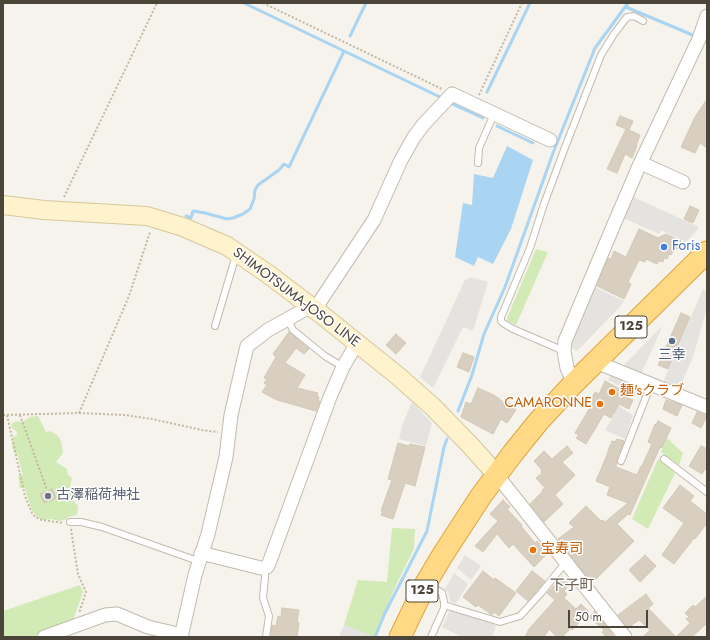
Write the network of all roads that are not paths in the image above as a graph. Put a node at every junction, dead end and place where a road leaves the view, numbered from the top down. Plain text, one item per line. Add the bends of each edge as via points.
1 (707, 16) edge
2 (643, 21) dead end
3 (494, 114) junction
4 (550, 140) dead end
5 (478, 163) dead end
6 (641, 163) junction
7 (683, 182) dead end
8 (3, 205) edge
9 (236, 252) junction
10 (707, 252) edge
11 (313, 308) junction
12 (294, 316) junction
13 (215, 326) dead end
14 (357, 343) junction
15 (564, 351) junction
16 (596, 362) junction
17 (343, 367) junction
18 (574, 383) junction
19 (651, 383) junction
20 (707, 407) edge
21 (664, 459) dead end
22 (621, 461) dead end
23 (496, 474) junction
24 (707, 492) edge
25 (70, 522) road end
26 (200, 557) junction
27 (566, 562) junction
28 (265, 568) junction
29 (426, 583) junction
30 (444, 605) junction
31 (181, 636) edge
32 (44, 637) edge
33 (266, 637) edge
34 (400, 637) edge
35 (431, 637) edge
36 (625, 637) edge

1 - 6 street via 699,39
2 - 15 lane via 634,16 627,17 601,55 544,204 530,248 501,317 501,321 512,329
3 - 4 street
3 - 5 lane via 480,148
3 - 11 street via 452,94 427,120 401,160 374,220
6 - 7 street
6 - 15 street via 596,265 565,341
8 - 9 main road, SHIMOTSUMA-JOSO LINE via 147,216 201,234
9 - 11 main road, SHIMOTSUMA-JOSO LINE
9 - 13 lane
10 - 16 highway, 125
11 - 12 street
11 - 14 main road, SHIMOTSUMA-JOSO LINE
12 - 17 lane via 290,324 293,330
12 - 26 street via 268,330 247,346 231,415 226,457
14 - 17 street
14 - 23 main road, SHIMOTSUMA-JOSO LINE via 421,396
15 - 18 street via 567,368
16 - 18 highway, 125
16 - 19 street
17 - 28 street via 318,428 270,562
18 - 23 highway, 125
19 - 20 street
19 - 22 lane
21 - 24 lane
23 - 27 street
23 - 29 highway, 125
25 - 26 lane via 102,527
26 - 28 street
26 - 31 street
27 - 30 lane via 520,616 500,622
27 - 36 street
28 - 33 lane via 263,598 270,616
29 - 30 lane via 442,593
29 - 34 highway, 125
30 - 35 lane
31 - 32 street via 148,627 117,614 105,615

